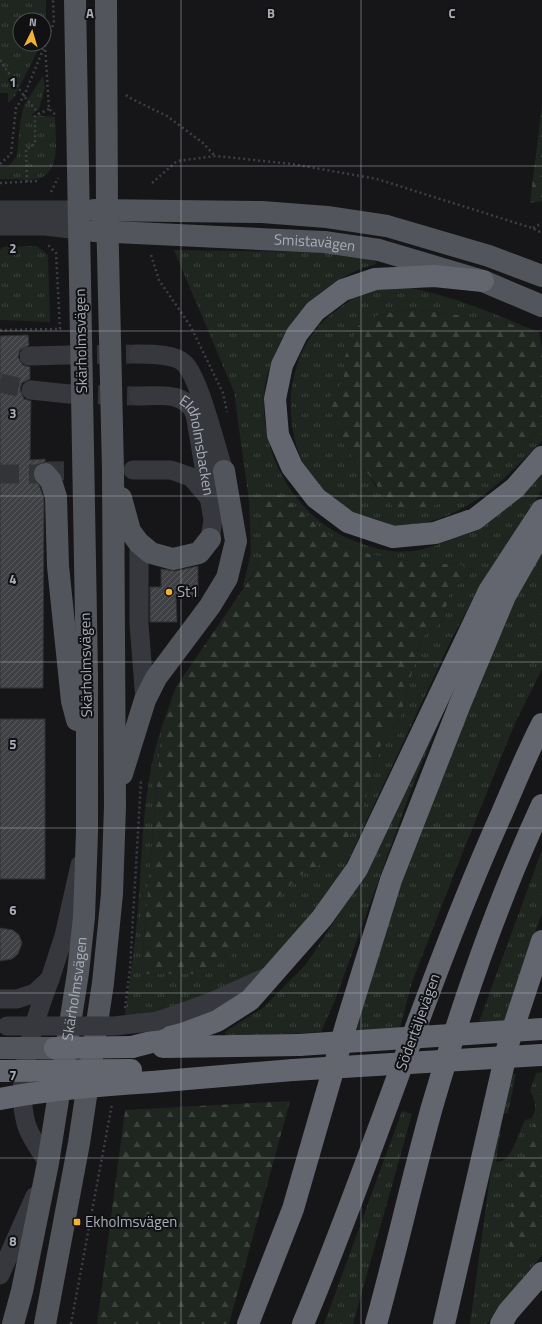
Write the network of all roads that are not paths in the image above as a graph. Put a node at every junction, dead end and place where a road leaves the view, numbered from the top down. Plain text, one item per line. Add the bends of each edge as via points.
1 (75, 0) edge
2 (106, 0) edge
3 (0, 210) edge
4 (107, 210) junction
5 (262, 212) junction
6 (79, 220) junction
7 (0, 226) edge
8 (108, 232) junction
9 (260, 239) junction
10 (542, 276) edge
11 (483, 281) junction
12 (542, 306) edge
13 (138, 354) tunnel mouth
14 (68, 355) tunnel mouth
15 (29, 356) dead end
16 (31, 390) tunnel mouth
17 (69, 394) tunnel mouth
18 (139, 396) tunnel mouth
19 (542, 457) edge
20 (214, 467) junction
21 (123, 470) junction
22 (171, 470) junction
23 (45, 474) dead end
24 (219, 500) junction
25 (542, 510) edge
26 (542, 531) edge
27 (210, 539) joint
28 (138, 543) junction
29 (145, 700) junction
30 (542, 724) edge
31 (87, 768) junction
32 (542, 805) edge
33 (115, 806) junction
34 (87, 832) junction
35 (542, 941) edge
36 (274, 973) junction
37 (50, 979) junction
38 (0, 999) edge
39 (4, 1026) edge
40 (542, 1029) edge
41 (132, 1047) junction
42 (0, 1048) edge
43 (55, 1048) junction
44 (541, 1055) edge
45 (0, 1071) edge
46 (152, 1076) junction
47 (0, 1099) edge
48 (48, 1163) junction
49 (480, 1168) junction
50 (542, 1273) edge
51 (0, 1275) edge
52 (22, 1291) junction
53 (6, 1324) edge
54 (13, 1324) edge
55 (45, 1324) edge
56 (248, 1324) edge
57 (303, 1324) edge
58 (376, 1324) edge
59 (444, 1324) edge
60 (460, 1324) edge
61 (501, 1324) edge

1 - 6 main road, Skärholmsvägen
2 - 4 main road, Skärholmsvägen
3 - 6 street
4 - 5 main road, Smistavägen
4 - 6 main road, Smistavägen
4 - 8 main road, Skärholmsvägen
5 - 9 street
5 - 10 main road, Smistavägen via 327,216 387,226 489,256
6 - 7 street via 45,226
6 - 8 main road, Smistavägen
6 - 31 main road, Skärholmsvägen
8 - 9 main road, Smistavägen
8 - 21 main road, Skärholmsvägen
9 - 11 main road, Smistavägen via 324,242 379,250
11 - 12 main road, Smistavägen
11 - 19 highway via 434,276 375,278 343,290 314,311 296,334 282,364 275,399 278,435 292,467 316,498 348,522 392,537 435,533 475,518 515,488
13 - 20 street, Eldholmsbacken via 165,355 185,363 197,386
14 - 15 street
16 - 17 street
18 - 20 street, Eldholmsbacken via 177,397 191,404
20 - 22 street via 177,467
20 - 24 main road
21 - 22 street
21 - 28 main road via 130,531
21 - 33 main road, Skärholmsvägen
22 - 24 street via 191,477
23 - 31 main road via 56,497 58,566 72,701
24 - 27 street, Eldholmsbacken
24 - 29 main road via 236,541 227,578 210,606 156,678
25 - 36 highway via 489,591 357,869 322,918
26 - 56 highway via 505,596 391,880 293,1209
27 - 28 main road via 199,553 173,559 151,553
28 - 29 street via 138,624
29 - 33 main road via 125,761
30 - 57 highway, Södertäljevägen via 451,932 334,1251
31 - 34 main road, Skärholmsvägen
32 - 58 highway via 484,944 435,1099
33 - 55 main road, Skärholmsvägen via 112,894 103,982 79,1143
34 - 37 street via 64,936
34 - 48 main road, Skärholmsvägen via 84,917 78,973
35 - 49 highway via 509,1041
36 - 39 street, bridge via 211,1002 158,1020 114,1026
36 - 41 highway via 250,1000 217,1021 182,1034
37 - 38 street via 35,993 17,999
37 - 48 street via 36,1016 22,1085 26,1123
39 - 43 street, bridge
40 - 41 highway, bridge via 299,1045
41 - 43 highway, bridge
42 - 43 main road, bridge
44 - 46 highway, bridge
45 - 46 highway, bridge
46 - 47 highway, bridge
48 - 51 street via 34,1201
48 - 52 main road, Skärholmsvägen
49 - 59 highway
49 - 60 highway
50 - 61 highway via 508,1312
52 - 53 main road
52 - 54 main road, Skärholmsvägen

